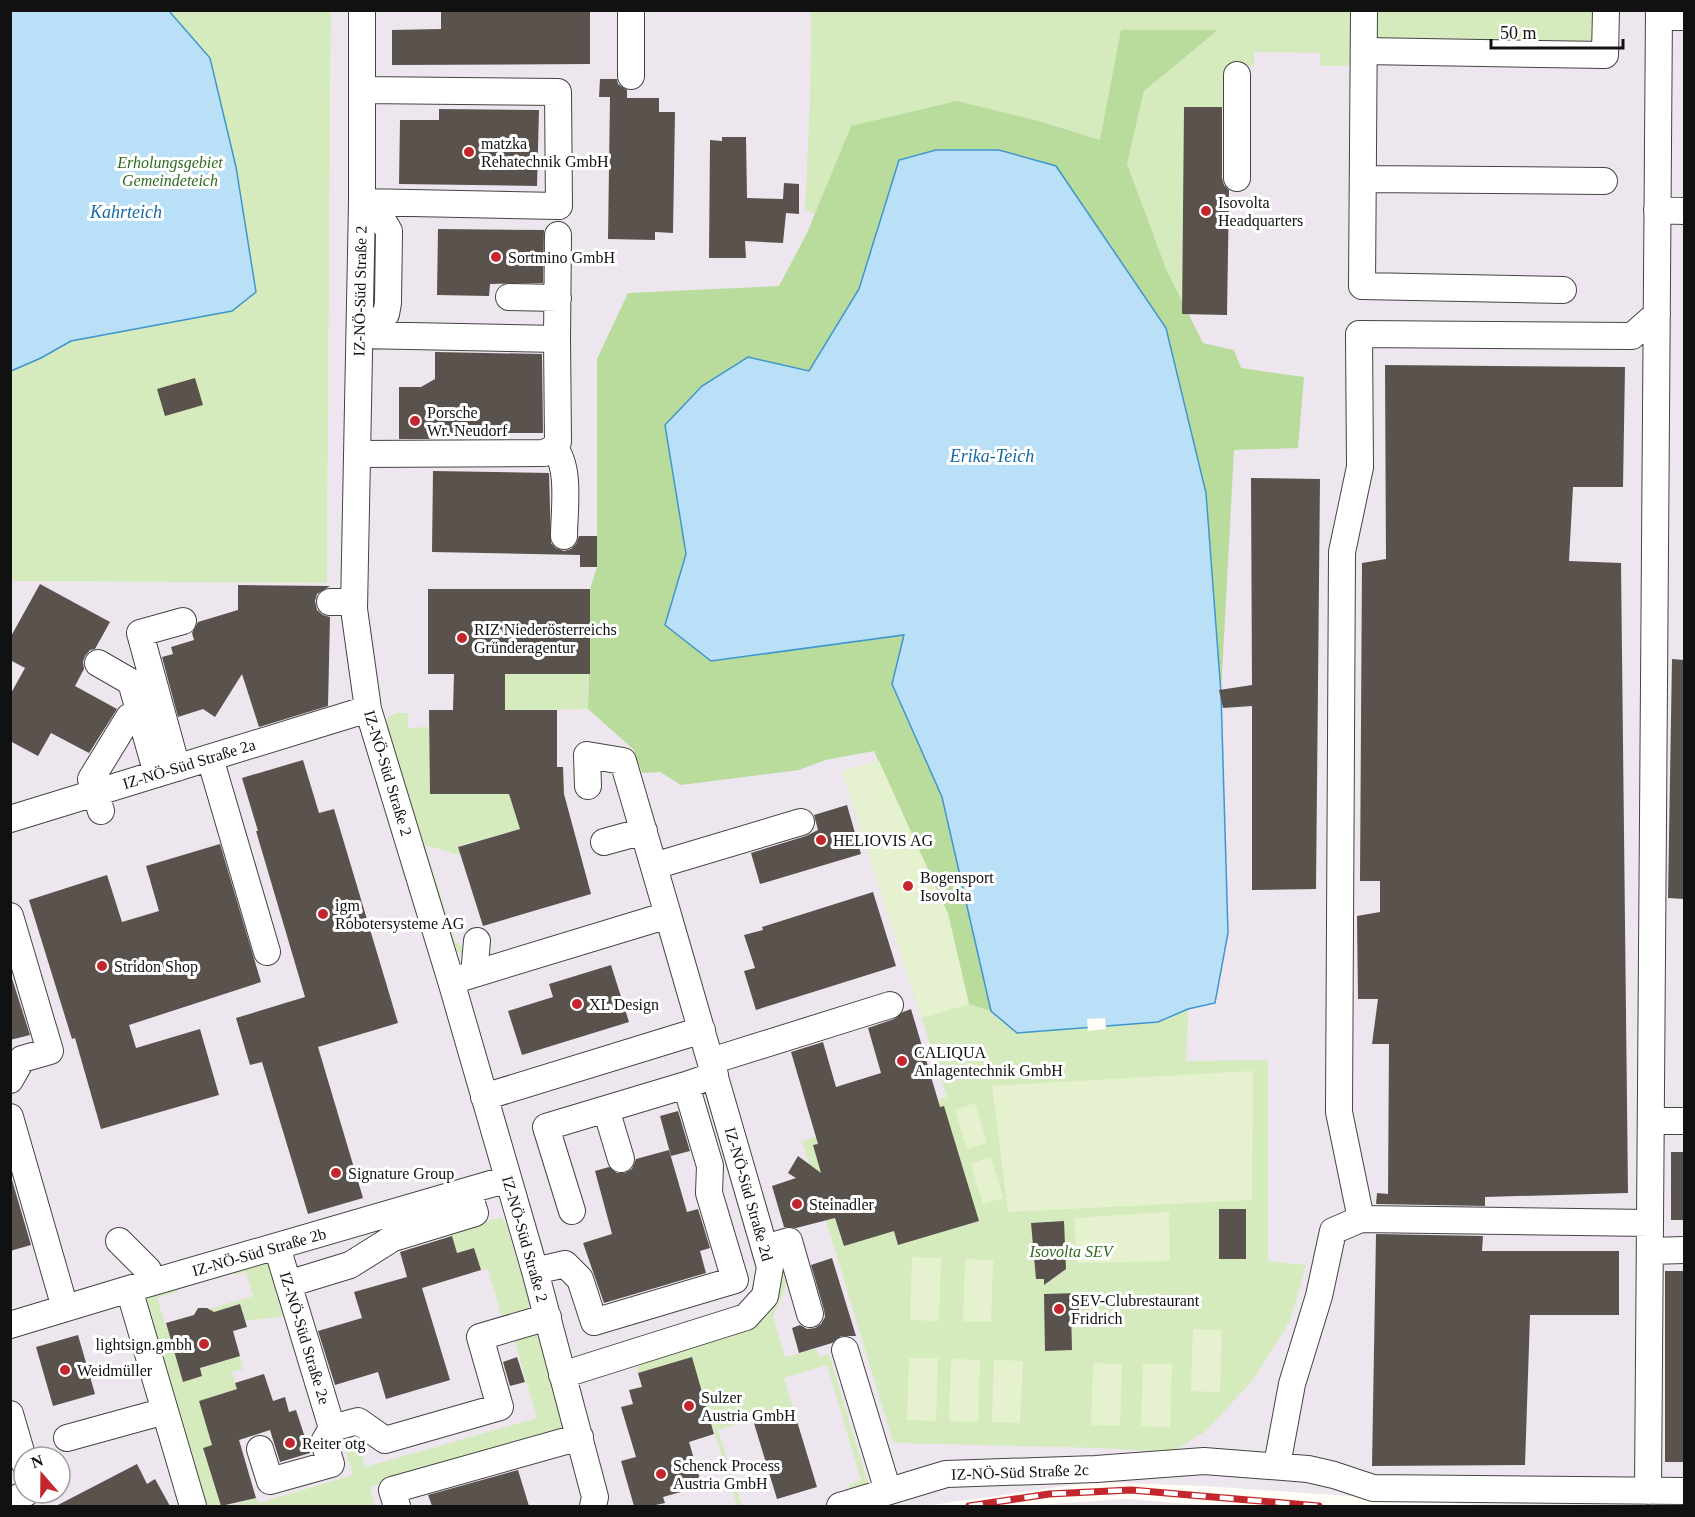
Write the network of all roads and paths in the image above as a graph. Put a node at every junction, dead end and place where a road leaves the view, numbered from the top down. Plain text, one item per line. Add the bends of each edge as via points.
1 (631, 10) edge
2 (1364, 10) edge
3 (1606, 10) edge
4 (362, 12) edge
5 (1659, 14) edge
6 (1684, 17) edge
7 (1364, 51) junction
8 (1237, 75) dead end
9 (632, 76) dead end
10 (362, 90) junction
11 (1237, 178) dead end
12 (1363, 179) junction
13 (1604, 181) dead end
14 (367, 202) junction
15 (1657, 210) junction
16 (1684, 211) edge
17 (558, 235) dead end
18 (1563, 290) dead end
19 (509, 297) dead end
20 (558, 298) junction
21 (1657, 314) junction
22 (360, 335) junction
23 (557, 339) junction
24 (554, 448) junction
25 (357, 454) junction
26 (564, 536) dead end
27 (183, 621) dead end
28 (98, 663) dead end
29 (368, 709) junction
30 (140, 714) junction
31 (210, 758) junction
32 (167, 771) junction
33 (588, 786) dead end
34 (99, 802) junction
35 (12, 814) edge
36 (801, 822) dead end
37 (644, 831) junction
38 (604, 842) dead end
39 (654, 866) junction
40 (668, 915) junction
41 (10, 916) edge
42 (477, 941) dead end
43 (267, 952) dead end
44 (462, 977) junction
45 (890, 1005) dead end
46 (702, 1030) junction
47 (713, 1068) junction
48 (10, 1080) edge
49 (686, 1085) junction
50 (484, 1096) junction
51 (606, 1109) junction
52 (10, 1117) edge
53 (1651, 1121) junction
54 (1684, 1121) edge
55 (739, 1157) junction
56 (621, 1159) dead end
57 (710, 1166) junction
58 (508, 1179) junction
59 (468, 1191) junction
60 (572, 1211) dead end
61 (1361, 1219) junction
62 (1650, 1223) junction
63 (119, 1241) dead end
64 (277, 1247) junction
65 (765, 1248) junction
66 (1684, 1250) edge
67 (1650, 1251) junction
68 (535, 1271) junction
69 (288, 1284) junction
70 (140, 1286) junction
71 (65, 1308) junction
72 (810, 1314) dead end
73 (548, 1317) junction
74 (10, 1325) edge
75 (845, 1350) dead end
76 (562, 1375) junction
77 (165, 1411) junction
78 (10, 1414) edge
79 (332, 1428) junction
80 (580, 1437) junction
81 (67, 1438) dead end
82 (17, 1445) edge
83 (260, 1449) dead end
84 (1277, 1465) junction
85 (888, 1491) junction
86 (1648, 1491) junction
87 (1684, 1491) edge
88 (193, 1506) edge
89 (397, 1506) edge
90 (593, 1506) edge
91 (840, 1506) edge

1 - 9 street
2 - 7 street
3 - 7 street via 1605,56
4 - 10 street, IZ-NÖ-Süd Straße 2
5 - 6 street
5 - 15 street
7 - 12 street
8 - 11 street
10 - 14 street, IZ-NÖ-Süd Straße 2
10 - 14 street via 558,92 559,206
12 - 13 street
12 - 18 street via 1362,286
14 - 22 street, IZ-NÖ-Süd Straße 2
15 - 16 street
15 - 21 street
17 - 20 street
19 - 20 street
20 - 23 street
21 - 53 street
21 - 61 street via 1632,336 1359,334 1360,467 1342,552 1339,1112
22 - 23 street
22 - 25 street, IZ-NÖ-Süd Straße 2
23 - 24 street via 558,442
24 - 25 street via 544,453
24 - 26 street via 564,467
25 - 29 street, IZ-NÖ-Süd Straße 2 via 342,602
27 - 32 street via 140,633
28 - 30 street via 131,682
29 - 31 street, IZ-NÖ-Süd Straße 2a
29 - 44 street, IZ-NÖ-Süd Straße 2
30 - 32 street
30 - 34 street via 129,717 92,779
31 - 32 street, IZ-NÖ-Süd Straße 2a
31 - 43 street
32 - 34 street, IZ-NÖ-Süd Straße 2a
33 - 37 street, IZ-NÖ-Süd Straße 2d via 587,755 623,761
34 - 35 street, IZ-NÖ-Süd Straße 2a
36 - 39 street
37 - 38 street
37 - 39 street, IZ-NÖ-Süd Straße 2d
39 - 40 street, IZ-NÖ-Süd Straße 2d
40 - 44 street
40 - 46 street, IZ-NÖ-Süd Straße 2d
41 - 48 street via 50,1051 22,1059
42 - 44 street
44 - 50 street, IZ-NÖ-Süd Straße 2
45 - 47 street
46 - 47 street, IZ-NÖ-Süd Straße 2d
46 - 50 street
47 - 49 street
47 - 55 street, IZ-NÖ-Süd Straße 2d
49 - 51 street
49 - 57 street
50 - 58 street, IZ-NÖ-Süd Straße 2
51 - 56 street
51 - 60 street via 546,1127
52 - 71 street
53 - 54 street
53 - 62 street
55 - 57 street
55 - 65 street, IZ-NÖ-Süd Straße 2d
57 - 68 street via 709,1193 735,1280 594,1322 580,1279 565,1264
58 - 59 street, IZ-NÖ-Süd Straße 2b
58 - 68 street, IZ-NÖ-Süd Straße 2
59 - 64 street, IZ-NÖ-Süd Straße 2b
59 - 69 street via 475,1213 393,1238 350,1265
61 - 62 street
61 - 84 street via 1333,1231 1319,1296 1292,1384
62 - 67 street
63 - 70 street via 148,1270
64 - 69 street, IZ-NÖ-Süd Straße 2e
64 - 70 street, IZ-NÖ-Süd Straße 2b
65 - 72 street via 789,1241
65 - 76 street, IZ-NÖ-Süd Straße 2d via 770,1267 765,1296 746,1317
66 - 67 street
67 - 86 street
68 - 73 street, IZ-NÖ-Süd Straße 2
69 - 79 street, IZ-NÖ-Süd Straße 2e
70 - 71 street, IZ-NÖ-Süd Straße 2b
70 - 77 street
71 - 74 street, IZ-NÖ-Süd Straße 2b
73 - 76 street, IZ-NÖ-Süd Straße 2
73 - 79 street via 480,1337 500,1407 385,1440 358,1421
75 - 85 street
76 - 80 street, IZ-NÖ-Süd Straße 2
77 - 81 street
77 - 88 street
78 - 82 street
79 - 83 street via 324,1442 331,1464 270,1481
80 - 89 street via 392,1490
80 - 90 street, IZ-NÖ-Süd Straße 2 via 595,1497
84 - 85 street, IZ-NÖ-Süd Straße 2c via 1204,1461 946,1474
84 - 86 street, IZ-NÖ-Süd Straße 2c via 1316,1471 1373,1488
85 - 91 street, IZ-NÖ-Süd Straße 2c
86 - 87 street, IZ-NÖ-Süd Straße 2c

